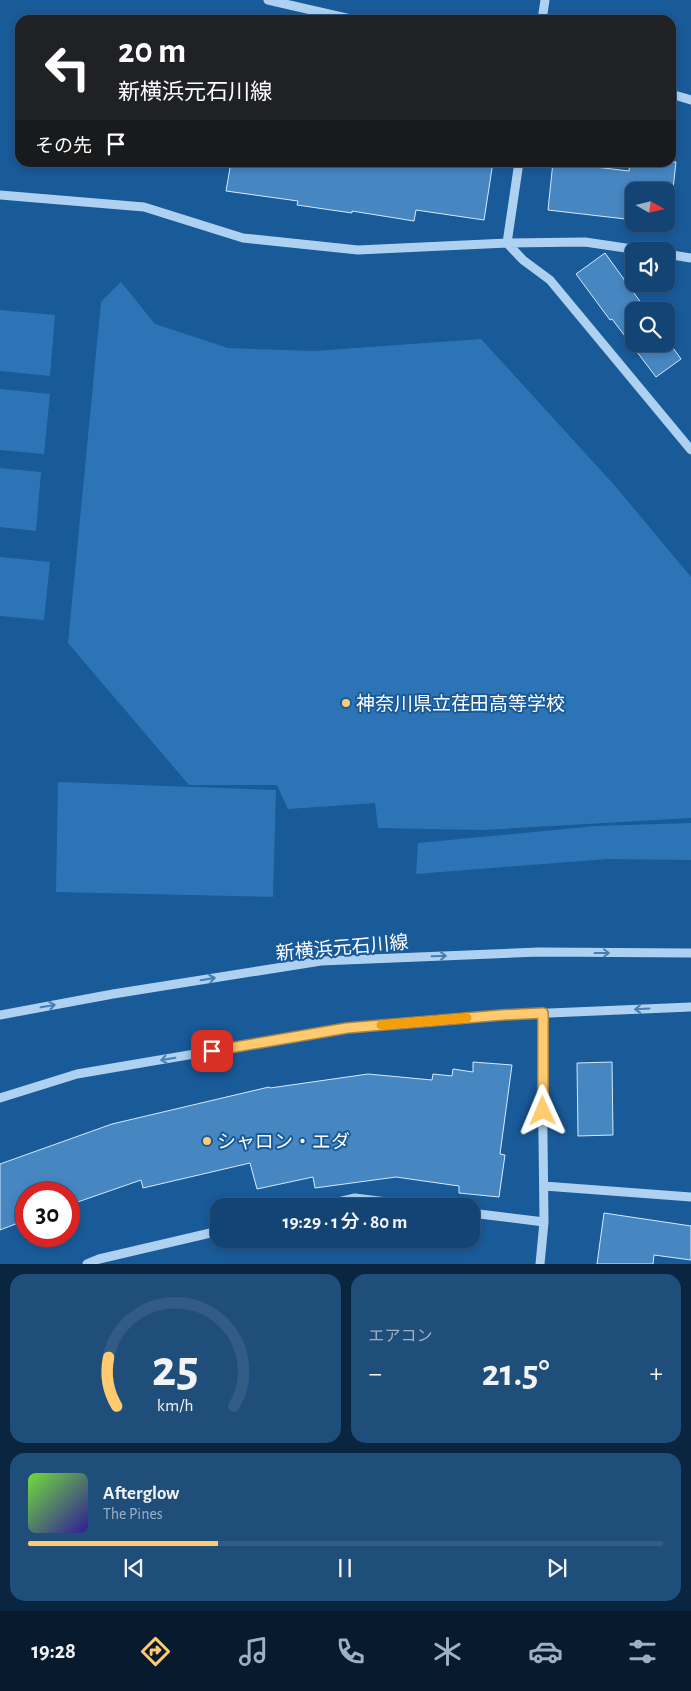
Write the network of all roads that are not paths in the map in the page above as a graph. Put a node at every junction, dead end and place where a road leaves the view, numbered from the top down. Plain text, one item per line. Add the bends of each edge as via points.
1 (268, 0) edge
2 (545, 0) edge
3 (333, 15) edge
4 (543, 15) edge
5 (676, 96) edge
6 (691, 100) edge
7 (518, 167) edge
8 (0, 195) edge
9 (507, 243) junction
10 (625, 248) edge
11 (675, 255) edge
12 (691, 258) edge
13 (691, 450) edge
14 (691, 953) edge
15 (691, 1006) edge
16 (543, 1013) junction
17 (0, 1014) edge
18 (0, 1098) edge
19 (544, 1186) junction
20 (691, 1197) edge
21 (480, 1214) edge
22 (544, 1222) junction
23 (210, 1232) edge
24 (87, 1264) edge
25 (540, 1264) edge

1 - 3 street
2 - 4 street
5 - 6 street
7 - 9 street
8 - 9 street via 144,207 243,238 358,250
9 - 10 street via 585,242
9 - 13 street via 550,280
11 - 12 street
17 -> 14 street, 新横浜元石川線 via 321,961 539,952
15 -> 16 street
16 -> 18 street via 347,1028 77,1074
16 - 19 street
19 - 20 street
19 - 22 street
21 - 22 street
22 - 25 street
23 - 24 street

